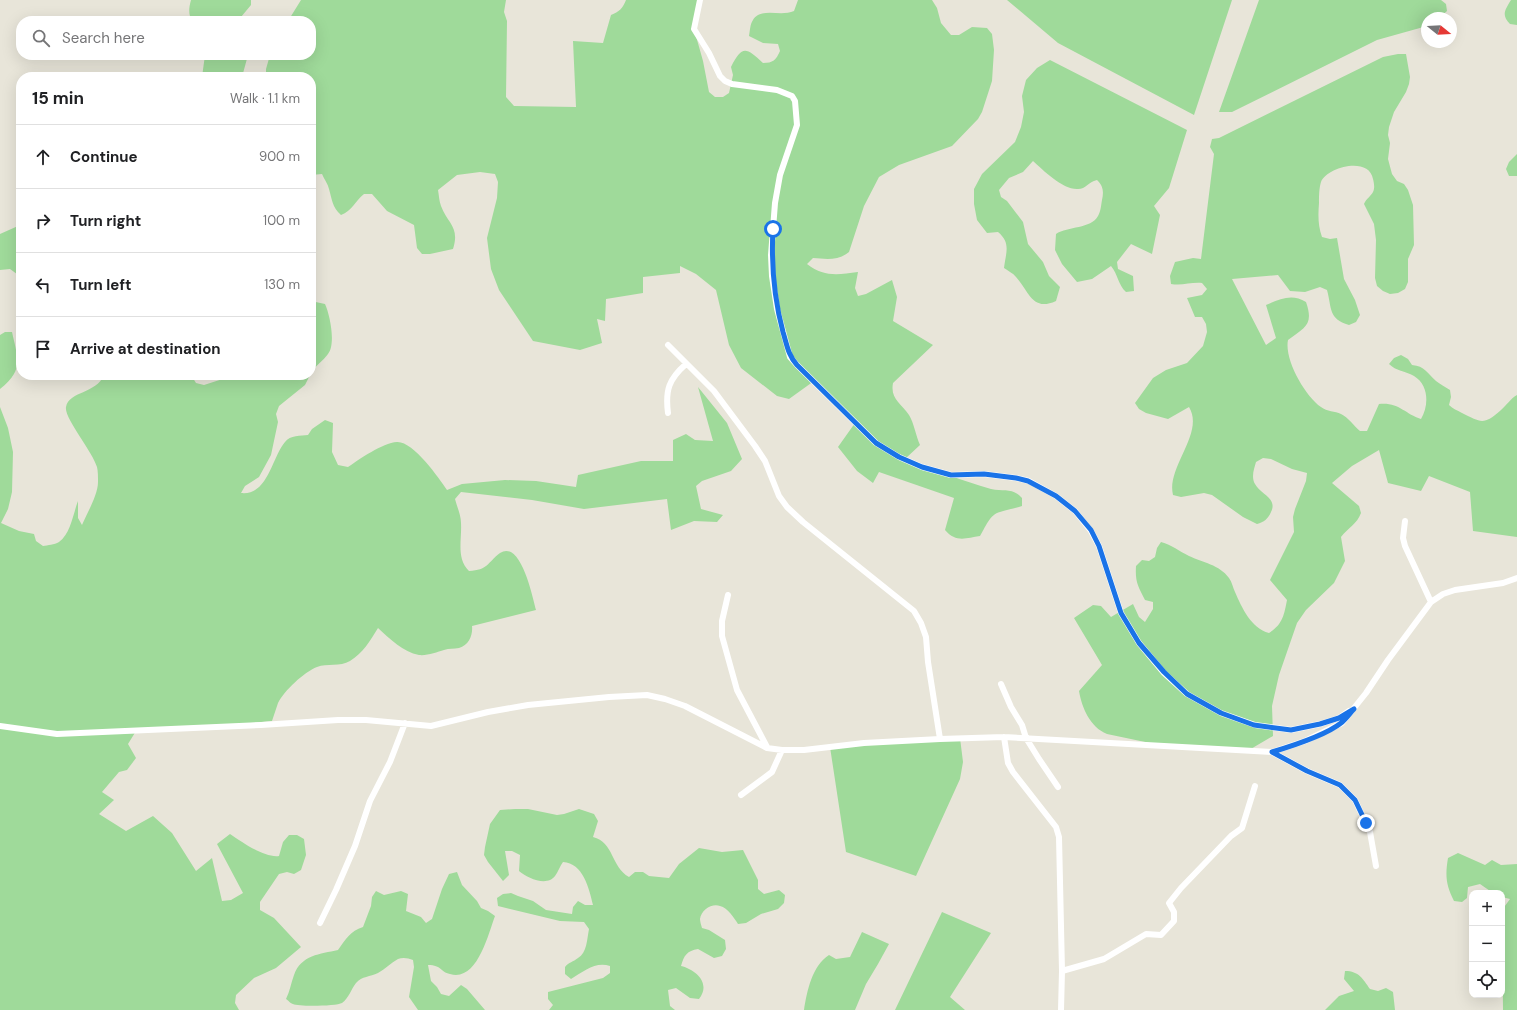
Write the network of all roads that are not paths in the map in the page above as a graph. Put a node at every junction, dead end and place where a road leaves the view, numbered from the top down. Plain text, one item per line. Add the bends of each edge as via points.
1 (700, 0) edge
2 (668, 345) dead end
3 (686, 364) junction
4 (668, 413) dead end
5 (1405, 521) dead end
6 (1517, 578) edge
7 (728, 595) dead end
8 (1431, 602) junction
9 (1001, 684) dead end
10 (1354, 709) junction
11 (405, 723) junction
12 (0, 726) edge
13 (1004, 737) junction
14 (1026, 738) junction
15 (940, 739) junction
16 (767, 748) junction
17 (782, 750) junction
18 (1272, 752) junction
19 (1058, 786) dead end
20 (1255, 786) dead end
21 (741, 795) dead end
22 (1376, 866) dead end
23 (320, 923) dead end
24 (1062, 972) junction
25 (1061, 1010) edge

1 - 10 street via 694,29 721,78 732,84 784,92 792,96 797,105 797,125 780,175 776,196 771,255 777,309 790,357 876,443 899,457 951,475 984,474 1028,481 1056,496 1075,511 1091,530 1099,546 1121,613 1139,643 1187,694 1221,713 1254,725 1291,730 1339,718
2 - 3 street
3 - 4 street via 671,380 668,390
3 - 15 street via 714,391 755,446 765,461 774,486 787,506 803,522 914,611 926,637
5 - 8 street via 1405,546
6 - 8 street via 1504,583 1455,590
7 - 16 street via 722,621 722,636 738,690
8 - 10 street
9 - 14 street
10 - 18 street via 1342,723 1329,730
11 - 12 street via 338,720 57,734
11 - 16 street via 431,726 528,705 647,695 685,706
11 - 23 street via 390,762 370,801 355,846
13 - 14 street
13 - 15 street
13 - 24 street via 1008,763 1056,827 1059,837
14 - 18 street
14 - 19 street
15 - 17 street
16 - 17 street
17 - 21 street via 772,772
18 - 22 street via 1340,785 1355,800 1370,832
20 - 24 street via 1242,828 1180,888 1169,903 1174,912 1174,921 1161,935 1146,934 1104,959
24 - 25 street

